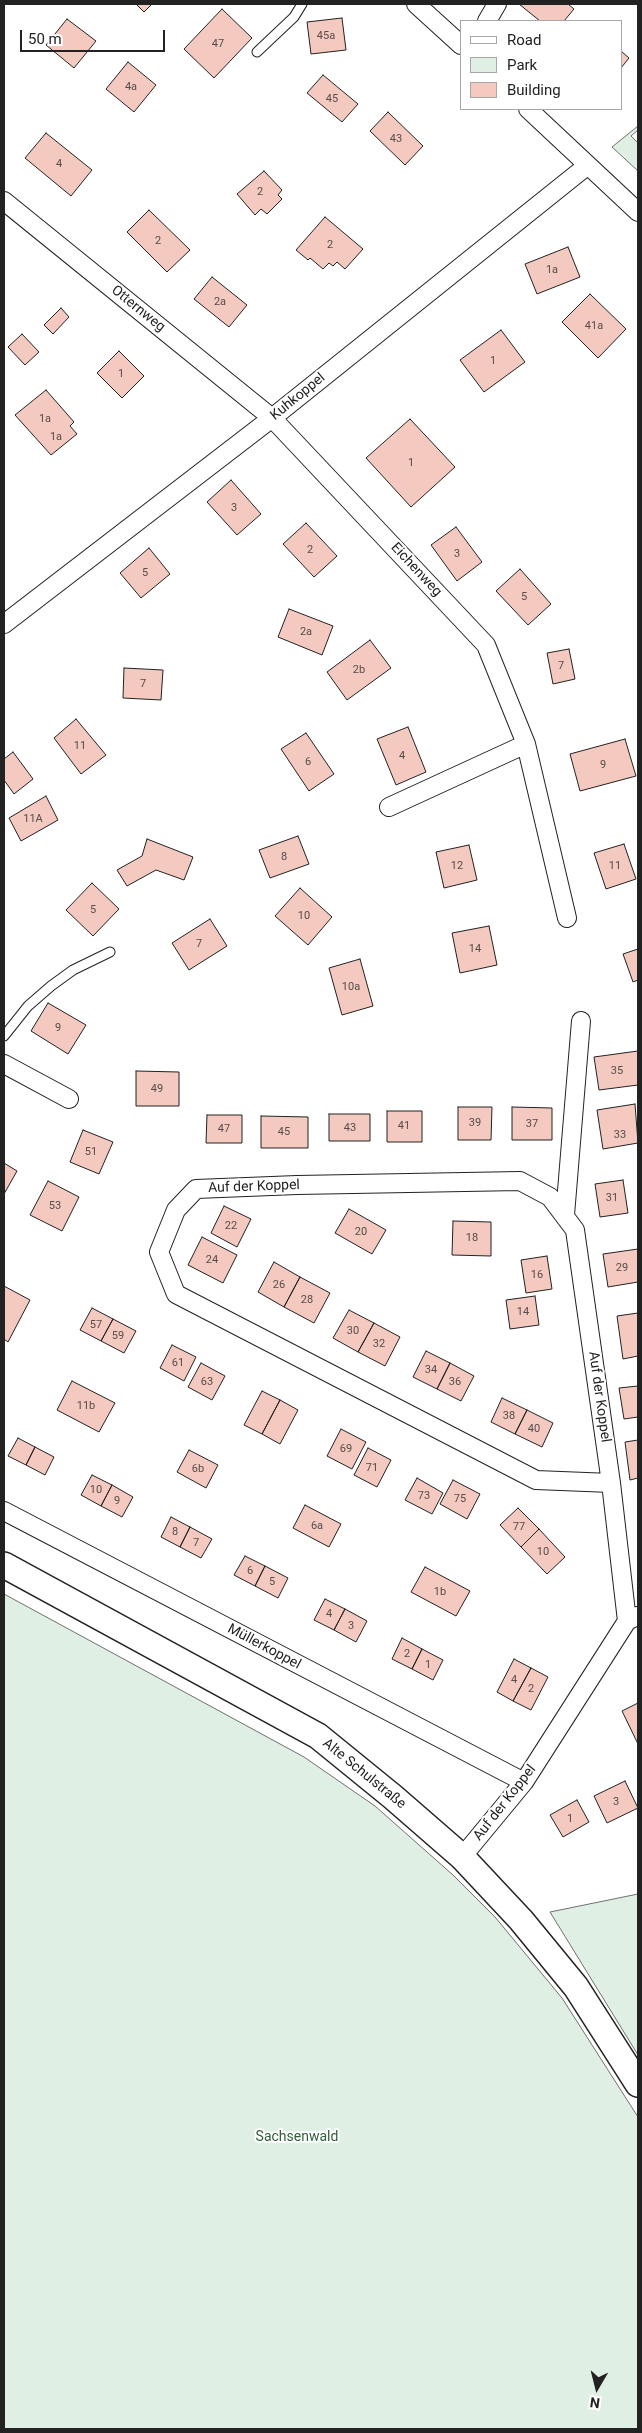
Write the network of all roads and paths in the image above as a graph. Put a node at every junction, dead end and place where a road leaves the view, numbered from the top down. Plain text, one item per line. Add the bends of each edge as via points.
1 (302, 4) edge
2 (416, 4) edge
3 (496, 4) edge
4 (488, 20) edge
5 (460, 44) edge
6 (257, 52) dead end
7 (529, 110) edge
8 (588, 165) junction
9 (4, 201) edge
10 (638, 212) edge
11 (272, 418) junction
12 (4, 624) edge
13 (526, 744) junction
14 (389, 807) dead end
15 (567, 918) dead end
16 (110, 952) dead end
17 (581, 1021) dead end
18 (4, 1036) edge
19 (4, 1064) edge
20 (69, 1100) dead end
21 (565, 1215) junction
22 (611, 1483) junction
23 (4, 1511) edge
24 (4, 1565) edge
25 (632, 1618) edge
26 (524, 1782) junction
27 (462, 1857) junction
28 (638, 2084) edge

1 - 6 lane via 294,17
2 - 5 street
3 - 4 street
7 - 8 street
8 - 10 street
8 - 11 street, Kuhkoppel
9 - 11 street, Otternweg
11 - 12 street, Kuhkoppel
11 - 13 street, Eichenweg via 486,645
13 - 14 street
13 - 15 street, Eichenweg
16 - 18 lane via 73,970 51,986 28,1006
17 - 21 street
19 - 20 street
21 - 22 street, Auf der Koppel via 575,1230
21 - 22 street, Auf der Koppel via 550,1197 520,1181 196,1189 176,1210 160,1252 176,1294 536,1480
22 - 25 street, Auf der Koppel
23 - 26 street, Müllerkoppel
24 - 27 main road, Alte Schulstraße via 318,1736
25 - 26 street, Auf der Koppel
26 - 27 street, Auf der Koppel
27 - 28 main road, Alte Schulstraße via 576,1987

